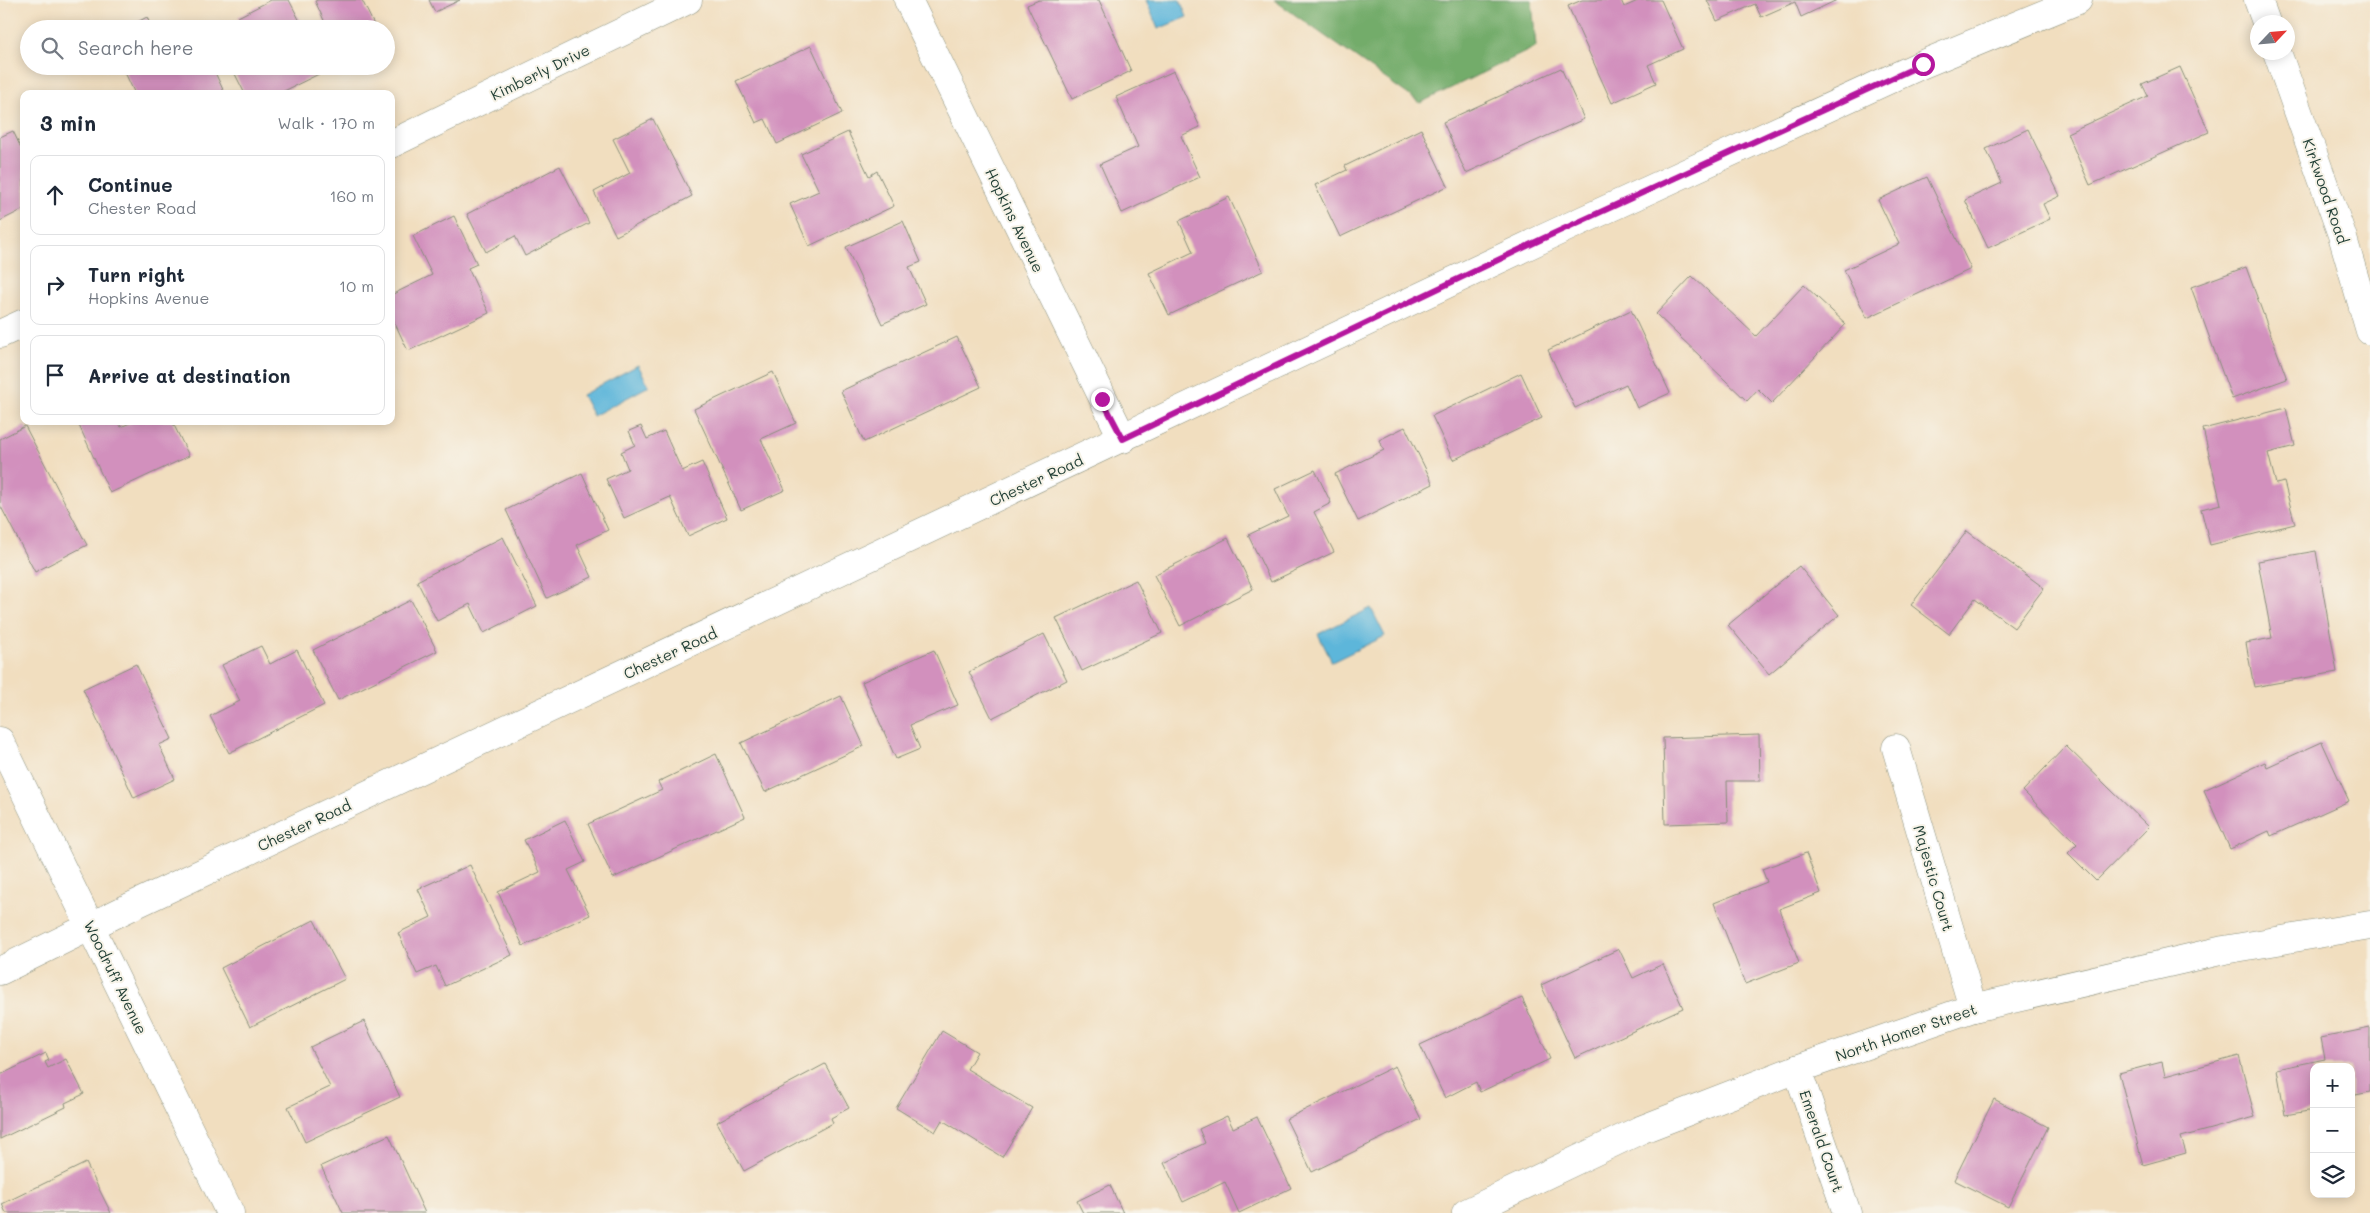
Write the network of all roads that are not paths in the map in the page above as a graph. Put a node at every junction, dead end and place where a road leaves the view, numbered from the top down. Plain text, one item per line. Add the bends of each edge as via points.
1 (688, 0) edge
2 (908, 0) edge
3 (2078, 0) edge
4 (2258, 0) edge
5 (2263, 15) edge
6 (2280, 60) edge
7 (395, 142) edge
8 (20, 325) edge
9 (2370, 331) edge
10 (0, 334) edge
11 (1123, 439) junction
12 (0, 741) edge
13 (1896, 748) dead end
14 (2370, 925) edge
15 (92, 927) junction
16 (0, 971) edge
17 (1972, 1008) junction
18 (1797, 1069) junction
19 (230, 1213) edge
20 (1466, 1213) edge
21 (1848, 1213) edge

1 - 7 street, Kimberly Drive
2 - 11 street, Hopkins Avenue
3 - 11 street, Chester Road via 1905,72
4 - 5 street
6 - 9 street, Kirkwood Road via 2342,235
8 - 10 street
11 - 15 street, Chester Road
12 - 15 street, Woodruff Avenue
13 - 17 street, Majestic Court
14 - 17 street, North Homer Street via 2224,950
15 - 16 street, Chester Road
15 - 19 street, Woodruff Avenue
17 - 18 street, North Homer Street
18 - 20 street, North Homer Street via 1640,1130
18 - 21 street, Emerald Court

